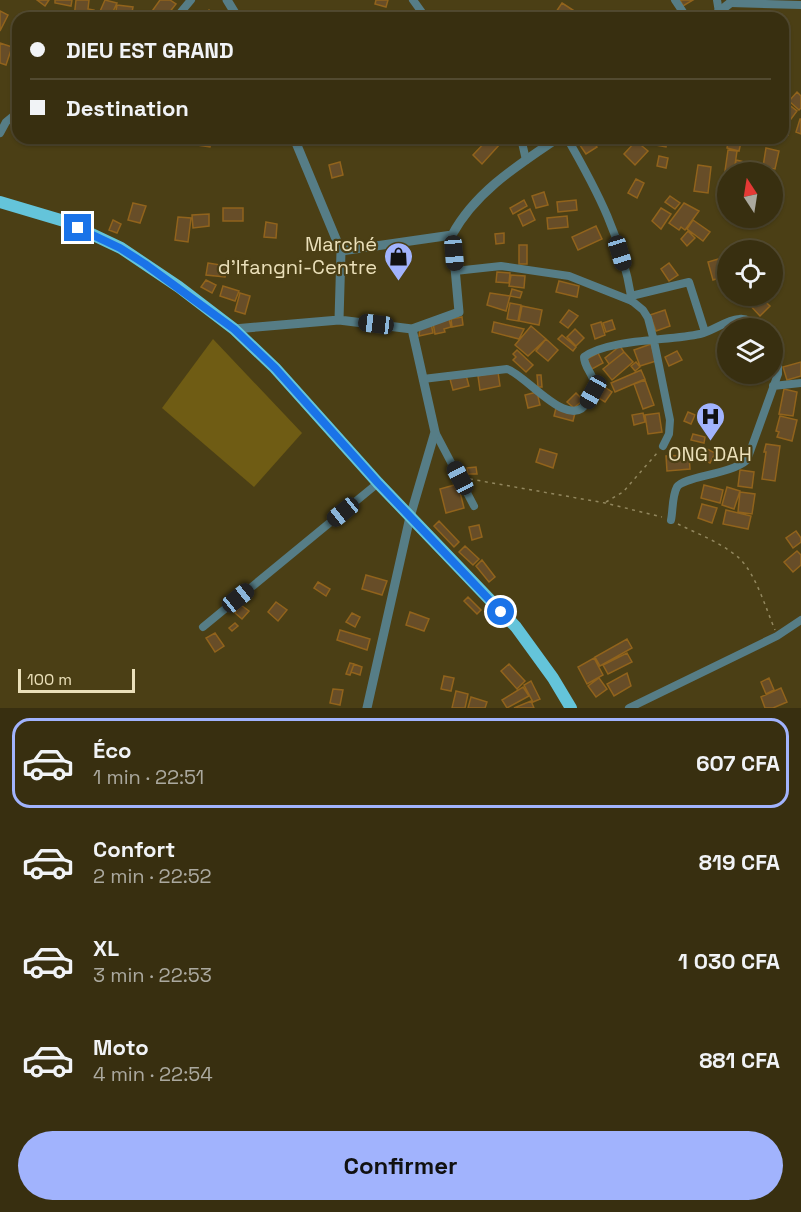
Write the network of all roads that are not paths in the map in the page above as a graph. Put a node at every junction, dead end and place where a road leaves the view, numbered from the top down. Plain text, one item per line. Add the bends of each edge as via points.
1 (191, 0) edge
2 (732, 2) edge
3 (801, 5) edge
4 (181, 12) edge
5 (719, 12) edge
6 (12, 117) edge
7 (0, 134) edge
8 (296, 144) edge
9 (522, 144) edge
10 (549, 144) edge
11 (570, 144) edge
12 (526, 160) junction
13 (0, 202) edge
14 (452, 235) junction
15 (341, 252) junction
16 (455, 271) junction
17 (631, 298) junction
18 (339, 320) junction
19 (717, 327) edge
20 (234, 329) junction
21 (412, 329) junction
22 (705, 332) junction
23 (654, 341) junction
24 (423, 379) junction
25 (801, 383) edge
26 (773, 386) joint
27 (435, 432) junction
28 (663, 446) road end
29 (378, 483) junction
30 (474, 506) dead end
31 (410, 517) junction
32 (671, 520) road end
33 (801, 620) edge
34 (203, 627) dead end
35 (367, 708) edge
36 (571, 708) edge
37 (628, 708) edge

1 - 4 street
2 - 3 street
2 - 5 street
6 - 7 street
8 - 15 street
9 - 12 street
10 - 12 street
11 - 17 street via 600,197
12 - 14 street via 488,189
13 - 20 highway via 64,221 120,248
14 - 15 street
14 - 16 street
15 - 18 street
16 - 17 street via 501,266 569,276
16 - 21 street via 459,312
17 - 22 street via 689,282
17 - 23 street via 648,318
18 - 20 street
18 - 21 street
19 - 22 street
20 - 29 highway via 275,368
21 - 24 street
22 - 23 street
23 - 24 street via 609,346 584,357 594,383 593,392 585,406 573,411 546,399 515,371 507,369
23 - 28 street via 670,420
24 - 27 street
25 - 26 street
26 - 32 street via 747,460 729,471 678,485
27 - 30 street
27 - 31 street
29 - 31 highway
29 - 34 street
31 - 35 street
31 - 36 highway via 516,627
33 - 37 street via 777,636

